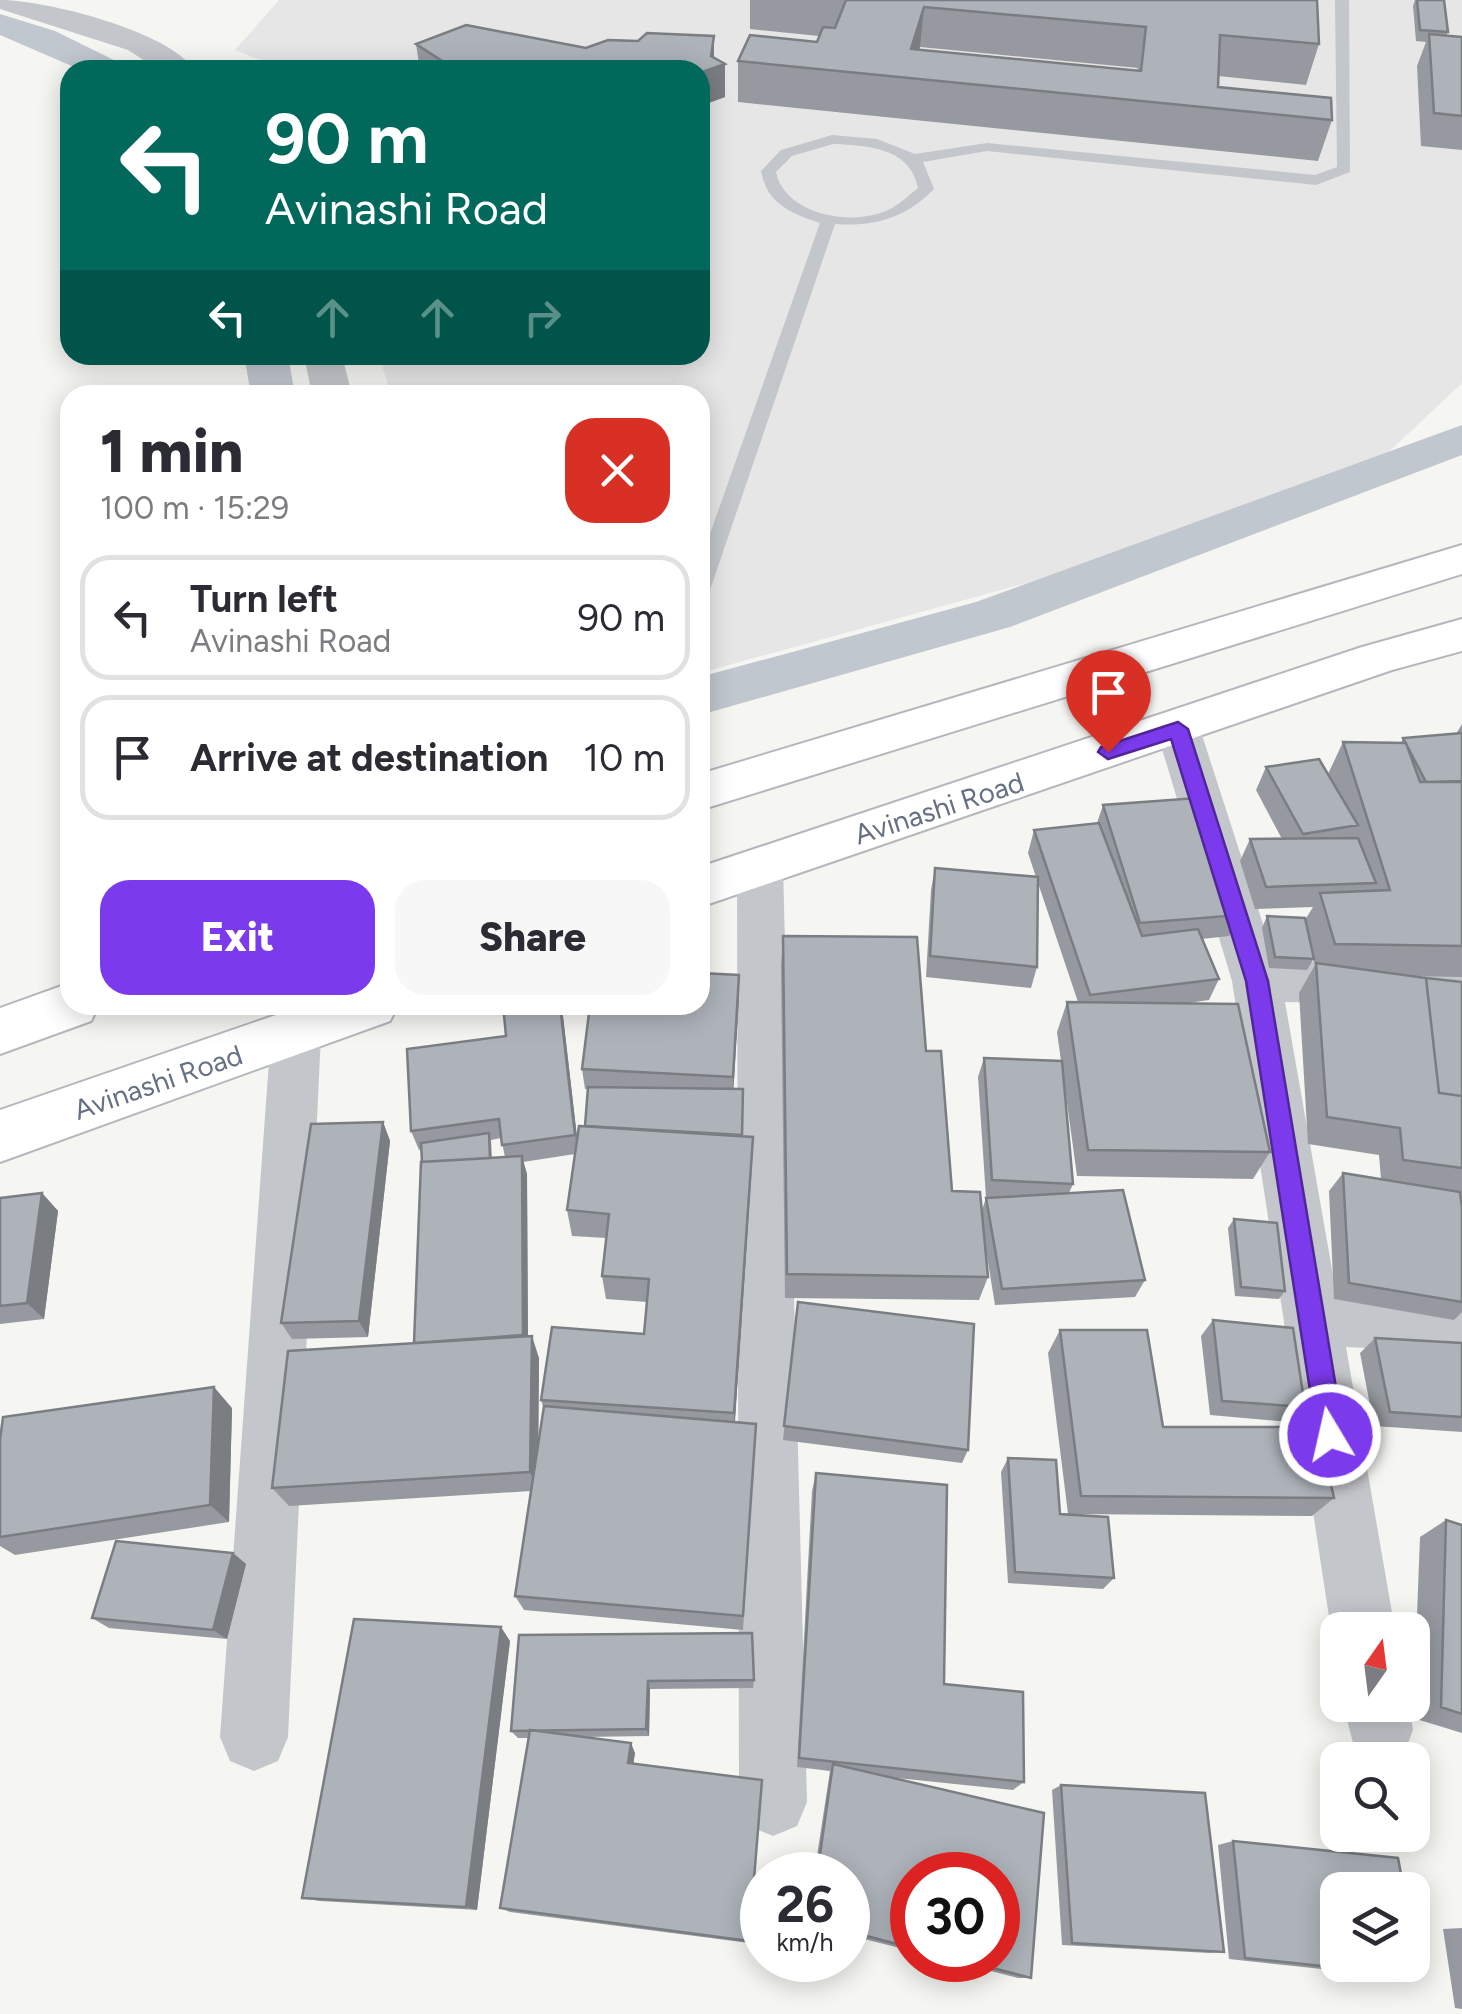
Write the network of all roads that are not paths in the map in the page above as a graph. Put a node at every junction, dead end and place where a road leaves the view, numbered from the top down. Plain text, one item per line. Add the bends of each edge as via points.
1 (2, 0) edge
2 (1342, 0) edge
3 (164, 60) edge
4 (913, 158) junction
5 (828, 220) junction
6 (1462, 560) edge
7 (710, 561) edge
8 (1462, 635) edge
9 (1178, 729) junction
10 (710, 789) edge
11 (760, 866) junction
12 (710, 884) edge
13 (1257, 981) junction
14 (1462, 985) edge
15 (60, 1009) edge
16 (345, 1015) edge
17 (0, 1031) edge
18 (296, 1034) junction
19 (0, 1136) edge
20 (1311, 1318) junction
21 (1462, 1325) edge
22 (1360, 1612) edge
23 (254, 1737) dead end
24 (773, 1802) dead end

1 - 3 street via 139,44
2 - 4 lane via 1346,169 1316,180 987,146
4 - 5 lane via 926,174 926,189 914,204 892,216
4 - 5 lane via 891,147 832,139 780,154 767,169 766,184 776,200
5 - 7 lane
6 - 10 main road
8 - 9 main road, Avinashi Road
9 - 11 main road, Avinashi Road
9 - 13 street
11 - 12 main road, Avinashi Road
11 - 24 street
13 - 14 street
13 - 20 street
15 - 17 main road
16 - 18 main road, Avinashi Road
18 - 19 main road, Avinashi Road
18 - 23 street
20 - 21 street
20 - 22 street

